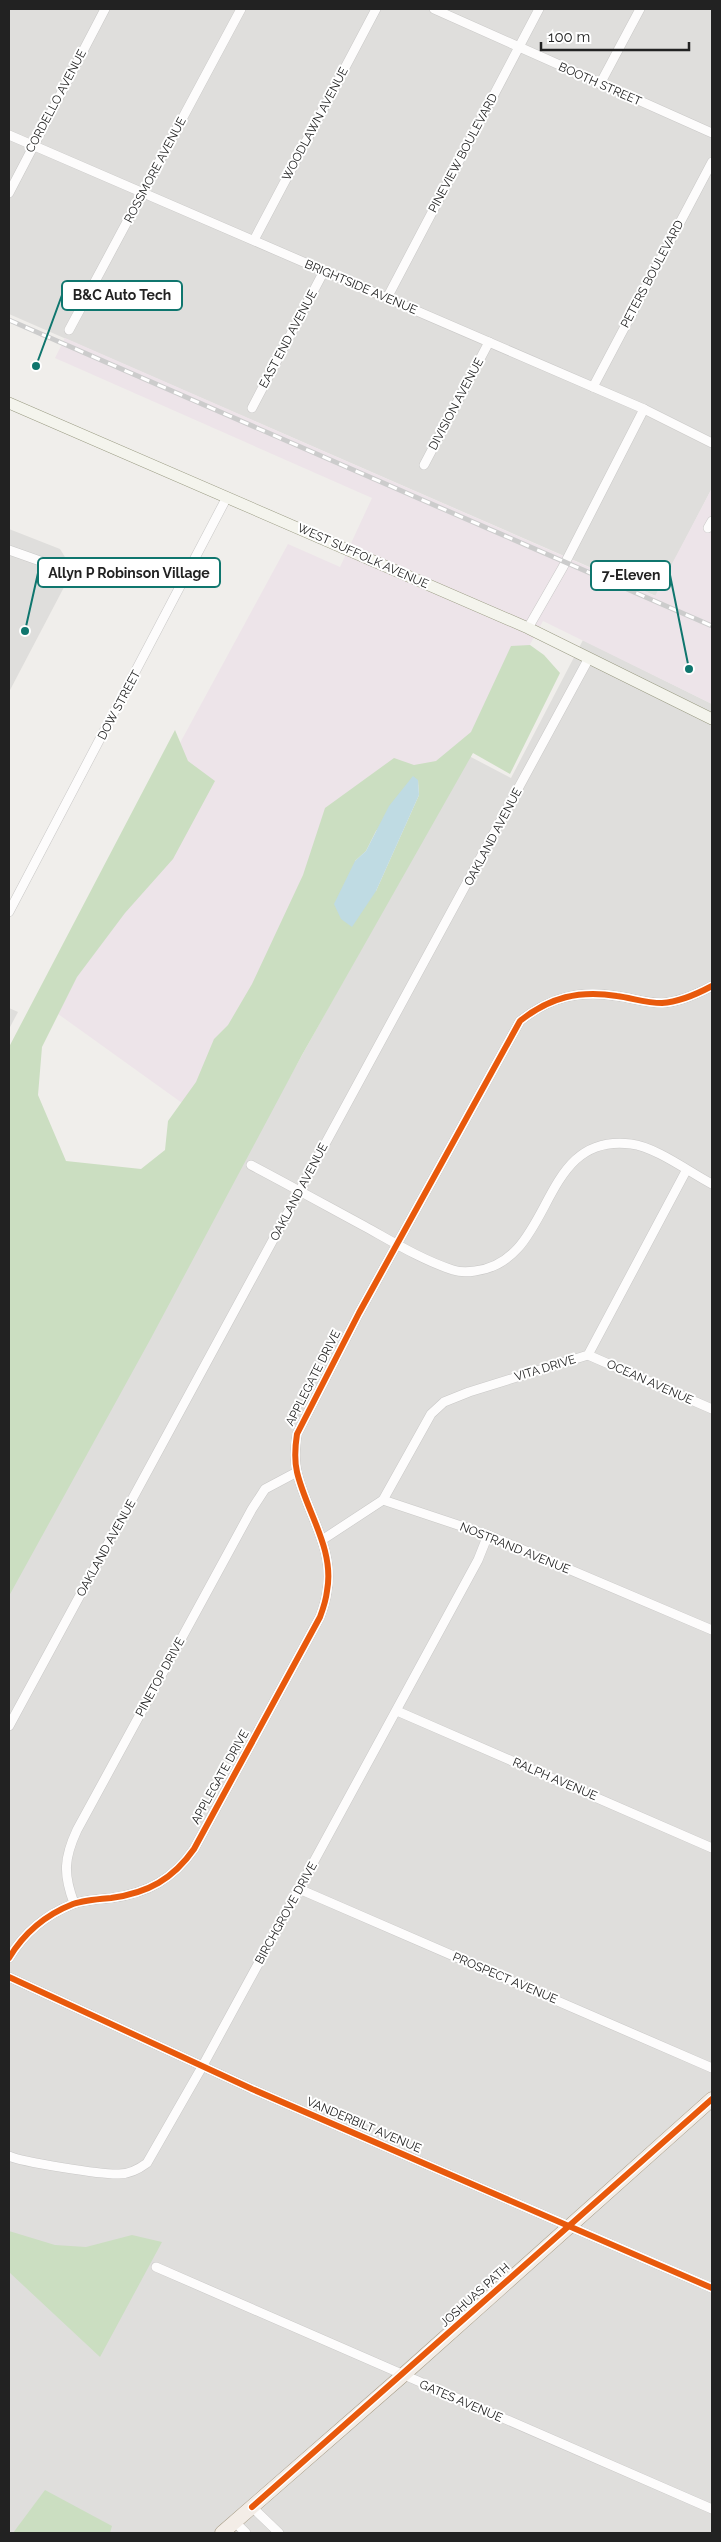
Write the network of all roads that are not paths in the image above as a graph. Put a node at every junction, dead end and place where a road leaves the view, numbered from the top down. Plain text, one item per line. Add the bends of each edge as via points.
1 (105, 9) edge
2 (241, 9) edge
3 (376, 9) edge
4 (434, 9) edge
5 (539, 9) edge
6 (640, 9) edge
7 (519, 47) junction
8 (600, 84) junction
9 (712, 133) edge
10 (9, 135) edge
11 (32, 145) junction
12 (712, 162) edge
13 (9, 193) edge
14 (143, 193) junction
15 (254, 240) junction
16 (324, 271) junction
17 (387, 298) junction
18 (69, 330) dead end
19 (489, 342) junction
20 (592, 387) junction
21 (9, 403) edge
22 (252, 408) dead end
23 (644, 409) junction
24 (712, 442) edge
25 (424, 465) dead end
26 (227, 497) junction
27 (9, 550) edge
28 (44, 562) dead end
29 (528, 628) junction
30 (589, 658) junction
31 (712, 719) edge
32 (9, 912) edge
33 (712, 986) edge
34 (251, 1165) dead end
35 (686, 1171) junction
36 (712, 1184) edge
37 (299, 1191) junction
38 (398, 1245) junction
39 (588, 1355) junction
40 (712, 1409) edge
41 (297, 1472) junction
42 (383, 1500) junction
43 (488, 1535) junction
44 (322, 1540) junction
45 (712, 1630) edge
46 (397, 1711) junction
47 (9, 1726) edge
48 (712, 1848) edge
49 (299, 1889) junction
50 (74, 1903) junction
51 (9, 1958) edge
52 (9, 1977) edge
53 (202, 2067) junction
54 (712, 2068) edge
55 (712, 2099) edge
56 (9, 2156) edge
57 (568, 2226) junction
58 (156, 2267) dead end
59 (712, 2288) edge
60 (402, 2376) junction
61 (252, 2507) junction
62 (712, 2509) edge
63 (234, 2522) junction
64 (222, 2533) edge
65 (246, 2533) edge
66 (279, 2533) edge

1 - 11 street, CORDELLO AVENUE
2 - 14 street, ROSSMORE AVENUE
3 - 15 street, WOODLAWN AVENUE
4 - 7 street, BOOTH STREET
5 - 7 street, PINEVIEW BOULEVARD
6 - 8 street
7 - 8 street, BOOTH STREET
7 - 17 street, PINEVIEW BOULEVARD
8 - 9 street, BOOTH STREET
10 - 11 street, BRIGHTSIDE AVENUE
11 - 13 street, CORDELLO AVENUE
11 - 14 street, BRIGHTSIDE AVENUE
12 - 20 street, PETERS BOULEVARD
14 - 15 street, BRIGHTSIDE AVENUE
14 - 18 street, ROSSMORE AVENUE
15 - 16 street, BRIGHTSIDE AVENUE
16 - 17 street, BRIGHTSIDE AVENUE
16 - 22 street, EAST END AVENUE
17 - 19 street, BRIGHTSIDE AVENUE
19 - 20 street, BRIGHTSIDE AVENUE
19 - 25 street, DIVISION AVENUE
20 - 23 street, BRIGHTSIDE AVENUE
21 - 26 main road, WEST SUFFOLK AVENUE
23 - 24 street, BRIGHTSIDE AVENUE
23 - 29 street
26 - 29 main road, WEST SUFFOLK AVENUE
26 - 32 street, DOW STREET
27 - 28 street
29 - 30 main road, WEST SUFFOLK AVENUE
30 - 31 main road, WEST SUFFOLK AVENUE
30 - 37 street, OAKLAND AVENUE
33 - 38 street, APPLEGATE DRIVE via 690,997 664,1003 592,994 566,996 539,1006 520,1021
34 - 37 street
35 - 36 street
35 - 38 street via 654,1152 632,1144 610,1144 590,1149 572,1161 558,1179 514,1255 496,1265 476,1271 455,1271
35 - 39 street, VITA DRIVE
37 - 38 street
37 - 47 street, OAKLAND AVENUE
38 - 41 street, APPLEGATE DRIVE via 307,1410 297,1434
39 - 40 street, OCEAN AVENUE
39 - 42 street, VITA DRIVE via 444,1402 431,1414
41 - 44 street, APPLEGATE DRIVE
41 - 50 street, PINETOP DRIVE via 265,1489 256,1503 76,1830 65,1869
42 - 43 street, NOSTRAND AVENUE
42 - 44 street
43 - 45 street, NOSTRAND AVENUE
43 - 46 street, BIRCHGROVE DRIVE via 478,1560
44 - 50 street, APPLEGATE DRIVE via 328,1590 320,1618 194,1849 168,1879 150,1888 131,1895
46 - 48 street, RALPH AVENUE
46 - 49 street, BIRCHGROVE DRIVE
49 - 53 street, BIRCHGROVE DRIVE
49 - 54 street, PROSPECT AVENUE
50 - 51 street, APPLEGATE DRIVE via 34,1927
52 - 53 street, VANDERBILT AVENUE
53 - 56 street, BIRCHGROVE DRIVE via 147,2163 137,2171 118,2174 29,2162
53 - 57 street, VANDERBILT AVENUE
55 - 57 main road, JOSHUAS PATH
57 - 59 street, VANDERBILT AVENUE
57 - 60 main road, JOSHUAS PATH
58 - 60 street, GATES AVENUE
60 - 61 main road, JOSHUAS PATH
60 - 62 street, GATES AVENUE
61 - 63 main road, JOSHUAS PATH
61 - 66 street
63 - 64 main road, JOSHUAS PATH
63 - 65 street

